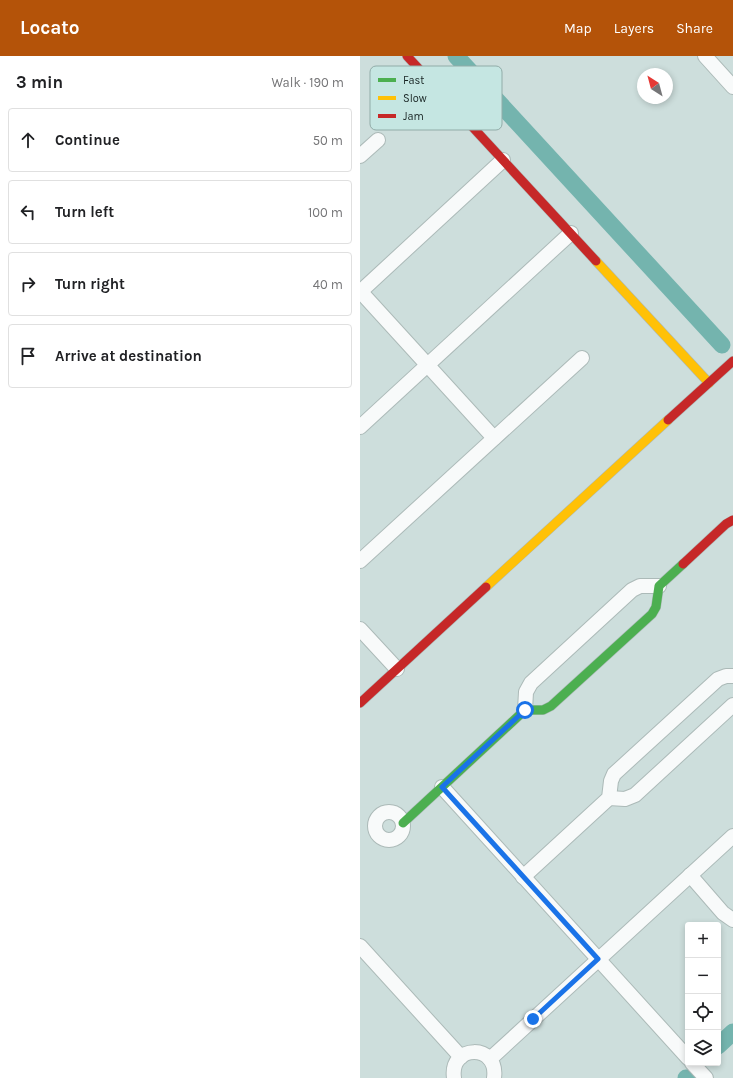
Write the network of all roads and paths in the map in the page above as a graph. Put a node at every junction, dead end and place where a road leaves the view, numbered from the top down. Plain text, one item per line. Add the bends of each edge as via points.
1 (407, 56) edge
2 (705, 56) edge
3 (416, 66) edge
4 (733, 87) edge
5 (475, 130) edge
6 (378, 140) dead end
7 (360, 156) edge
8 (503, 160) junction
9 (571, 233) junction
10 (360, 291) edge
11 (582, 358) dead end
12 (733, 361) edge
13 (428, 365) junction
14 (709, 383) junction
15 (360, 427) edge
16 (494, 438) junction
17 (733, 520) edge
18 (360, 561) edge
19 (659, 586) junction
20 (360, 629) edge
21 (397, 669) junction
22 (733, 676) edge
23 (360, 703) edge
24 (733, 705) edge
25 (525, 710) junction
26 (442, 787) junction
27 (610, 798) junction
28 (403, 823) dead end
29 (733, 836) edge
30 (690, 875) junction
31 (523, 877) junction
32 (733, 920) edge
33 (360, 946) edge
34 (598, 959) junction
35 (685, 1055) edge
36 (461, 1057) junction
37 (490, 1059) junction
38 (695, 1066) edge
39 (454, 1078) edge
40 (494, 1078) edge
41 (706, 1078) edge

1 - 3 street
2 - 4 street
5 - 8 street
6 - 7 street
8 - 9 street
8 - 10 street
9 - 13 street
9 - 14 street
10 - 13 street
11 - 16 street
12 - 14 street
13 - 15 street
13 - 16 street
14 - 21 street
16 - 18 street
17 - 19 street
19 - 25 street via 656,607 652,614 551,706 543,710
19 - 25 street via 640,586 632,590 531,683 526,692
20 - 21 street
21 - 23 street
22 - 27 street via 718,680 614,774
24 - 27 street via 634,795 625,799
25 - 26 street
26 - 28 street
26 - 31 street
27 - 31 street
29 - 30 street
30 - 32 street via 719,910
30 - 34 street
31 - 34 street
33 - 36 street
34 - 35 street
34 - 37 street
36 - 37 street via 467,1053 477,1052
36 - 39 street via 454,1067
37 - 40 street via 494,1067
38 - 41 street

